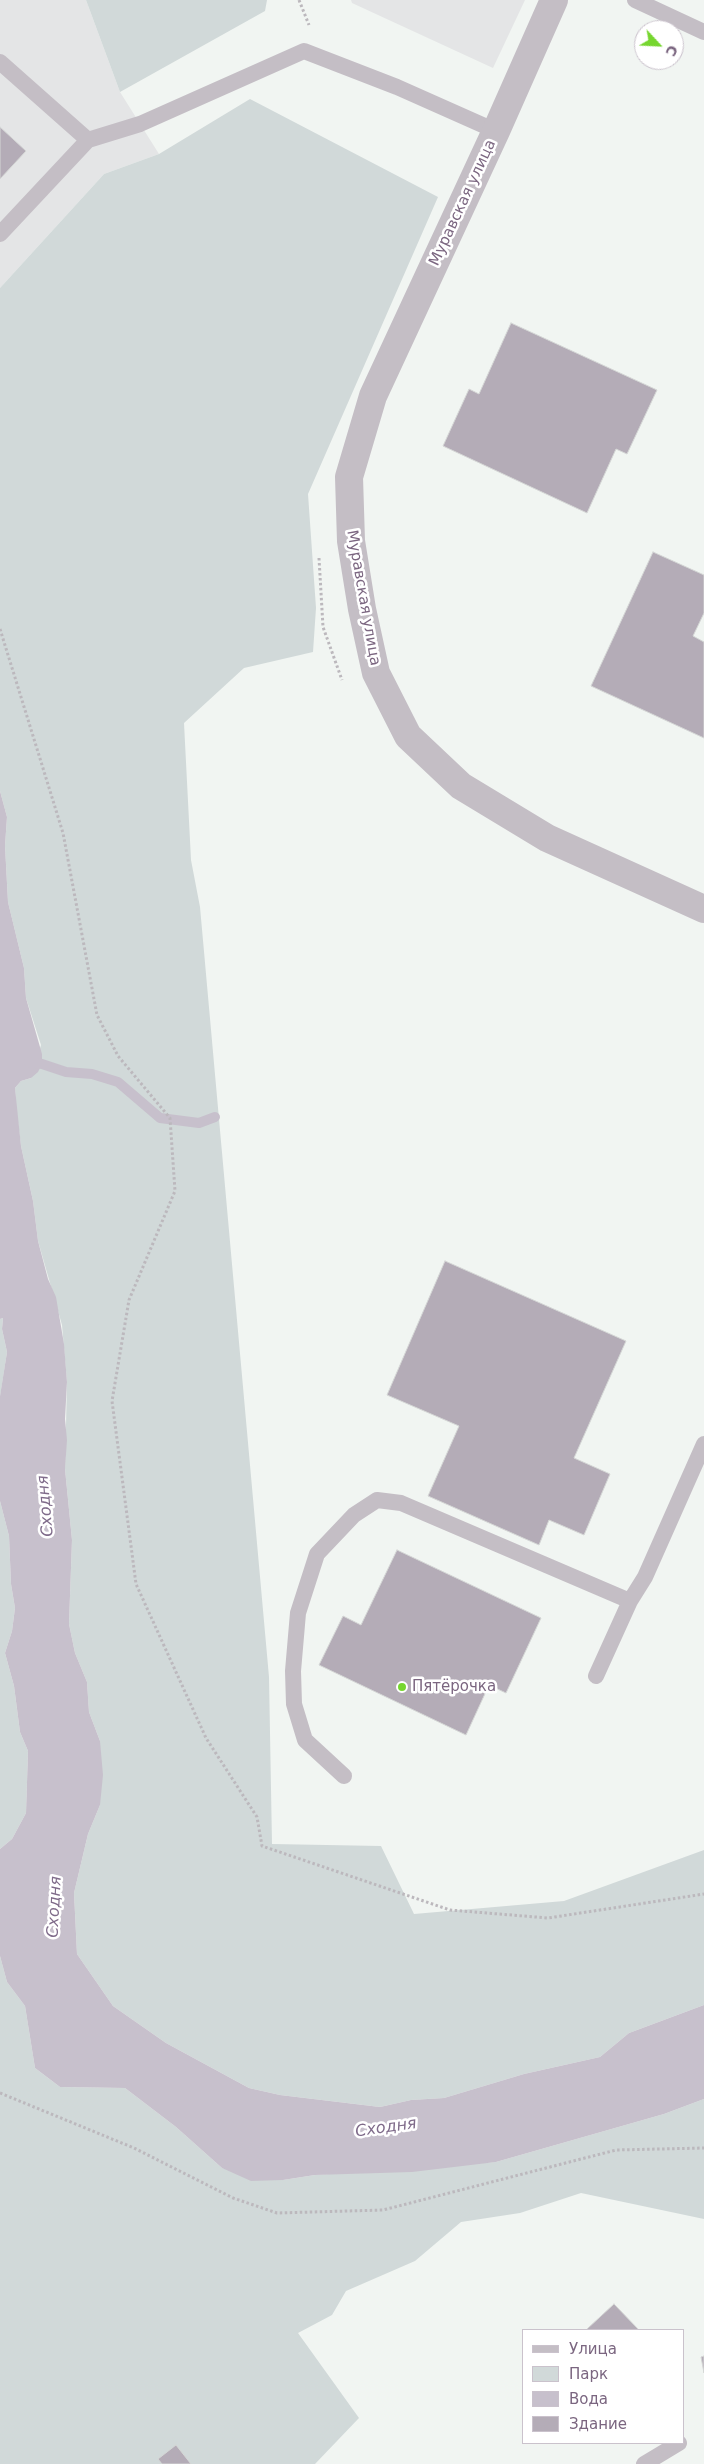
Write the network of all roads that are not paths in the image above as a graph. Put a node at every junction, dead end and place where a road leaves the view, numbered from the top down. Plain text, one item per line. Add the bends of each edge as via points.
1 (554, 0) edge
2 (635, 0) edge
3 (704, 32) edge
4 (0, 62) edge
5 (496, 131) junction
6 (88, 140) junction
7 (0, 234) edge
8 (704, 909) edge
9 (704, 1444) edge
10 (630, 1601) junction
11 (596, 1676) dead end
12 (344, 1776) dead end
13 (678, 2444) edge
14 (644, 2464) edge

1 - 5 street, Муравская улица
2 - 3 lane
4 - 6 lane
5 - 6 lane via 304,50 140,124
5 - 8 street, Муравская улица via 373,396 349,477 351,541 376,673 408,736 461,786 548,838
6 - 7 lane
9 - 10 lane via 645,1577
10 - 11 lane
10 - 12 lane via 400,1503 377,1500 354,1515 317,1554 298,1613 294,1704 305,1740
13 - 14 lane

